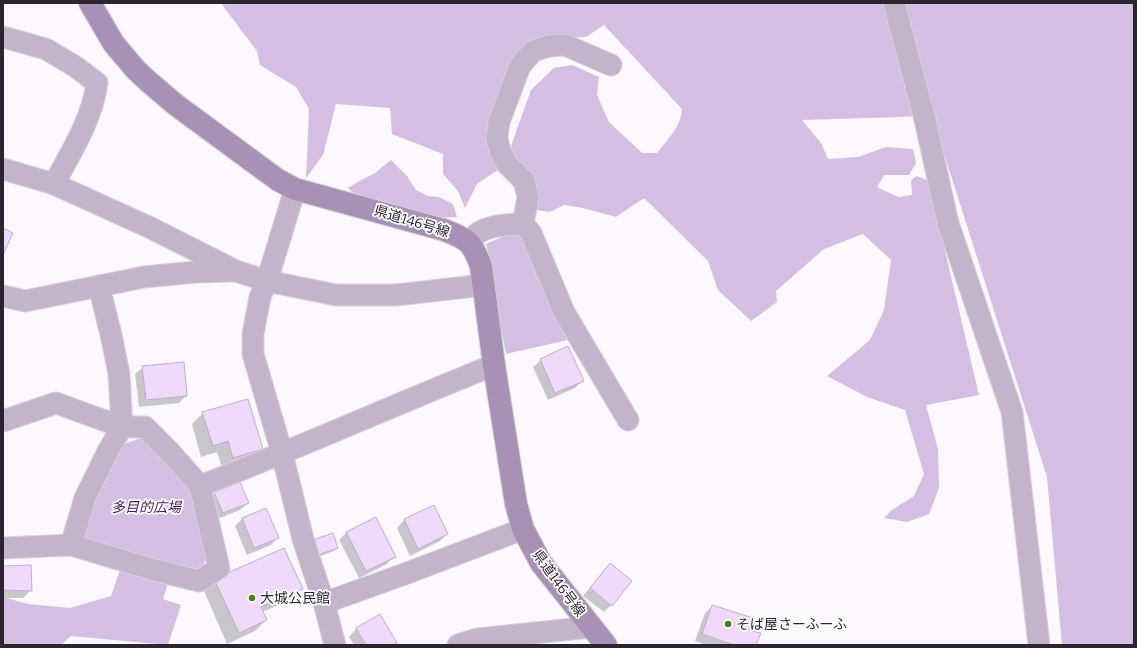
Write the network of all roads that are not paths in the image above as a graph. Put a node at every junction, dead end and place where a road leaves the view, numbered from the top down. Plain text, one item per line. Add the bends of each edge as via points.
1 (90, 3) edge
2 (894, 3) edge
3 (3, 37) edge
4 (611, 65) dead end
5 (3, 169) edge
6 (54, 184) junction
7 (295, 189) junction
8 (523, 224) junction
9 (469, 242) junction
10 (236, 271) junction
11 (267, 281) junction
12 (484, 285) junction
13 (100, 286) junction
14 (3, 296) edge
15 (494, 365) junction
16 (628, 420) dead end
17 (3, 421) edge
18 (122, 427) junction
19 (282, 453) junction
20 (200, 486) junction
21 (523, 529) junction
22 (71, 545) junction
23 (3, 548) edge
24 (324, 603) junction
25 (605, 640) edge
26 (335, 645) edge
27 (458, 645) edge
28 (1038, 645) edge

1 - 7 main road, 県道146号線 via 114,44 149,82 260,167
2 - 28 street via 925,120 948,223 1012,412
3 - 6 street via 46,49 97,83 85,125
4 - 8 street via 565,45 533,51 520,66 499,122 497,138 507,164 524,181 528,197
5 - 6 street
6 - 10 street via 151,228
7 - 9 main road, 県道146号線 via 444,230
7 - 11 street
8 - 9 street via 488,228 478,232
8 - 16 street via 531,233 564,312
9 - 12 main road, 県道146号線 via 481,266
10 - 11 street
10 - 13 street via 144,277
11 - 12 street via 336,295 396,295
11 - 19 street via 260,297 252,334 253,354
12 - 15 main road, 県道146号線
13 - 14 street via 25,302
13 - 18 street via 119,374
15 - 19 street
15 - 21 main road, 県道146号線 via 516,504
17 - 18 street via 56,403
18 - 20 street via 145,427
18 - 22 street via 85,498
19 - 20 street
19 - 24 street via 303,538
20 - 22 street via 219,568 199,581
21 - 24 street
21 - 25 main road, 県道146号線 via 541,563
22 - 23 street
24 - 26 street
25 - 27 street via 476,639

